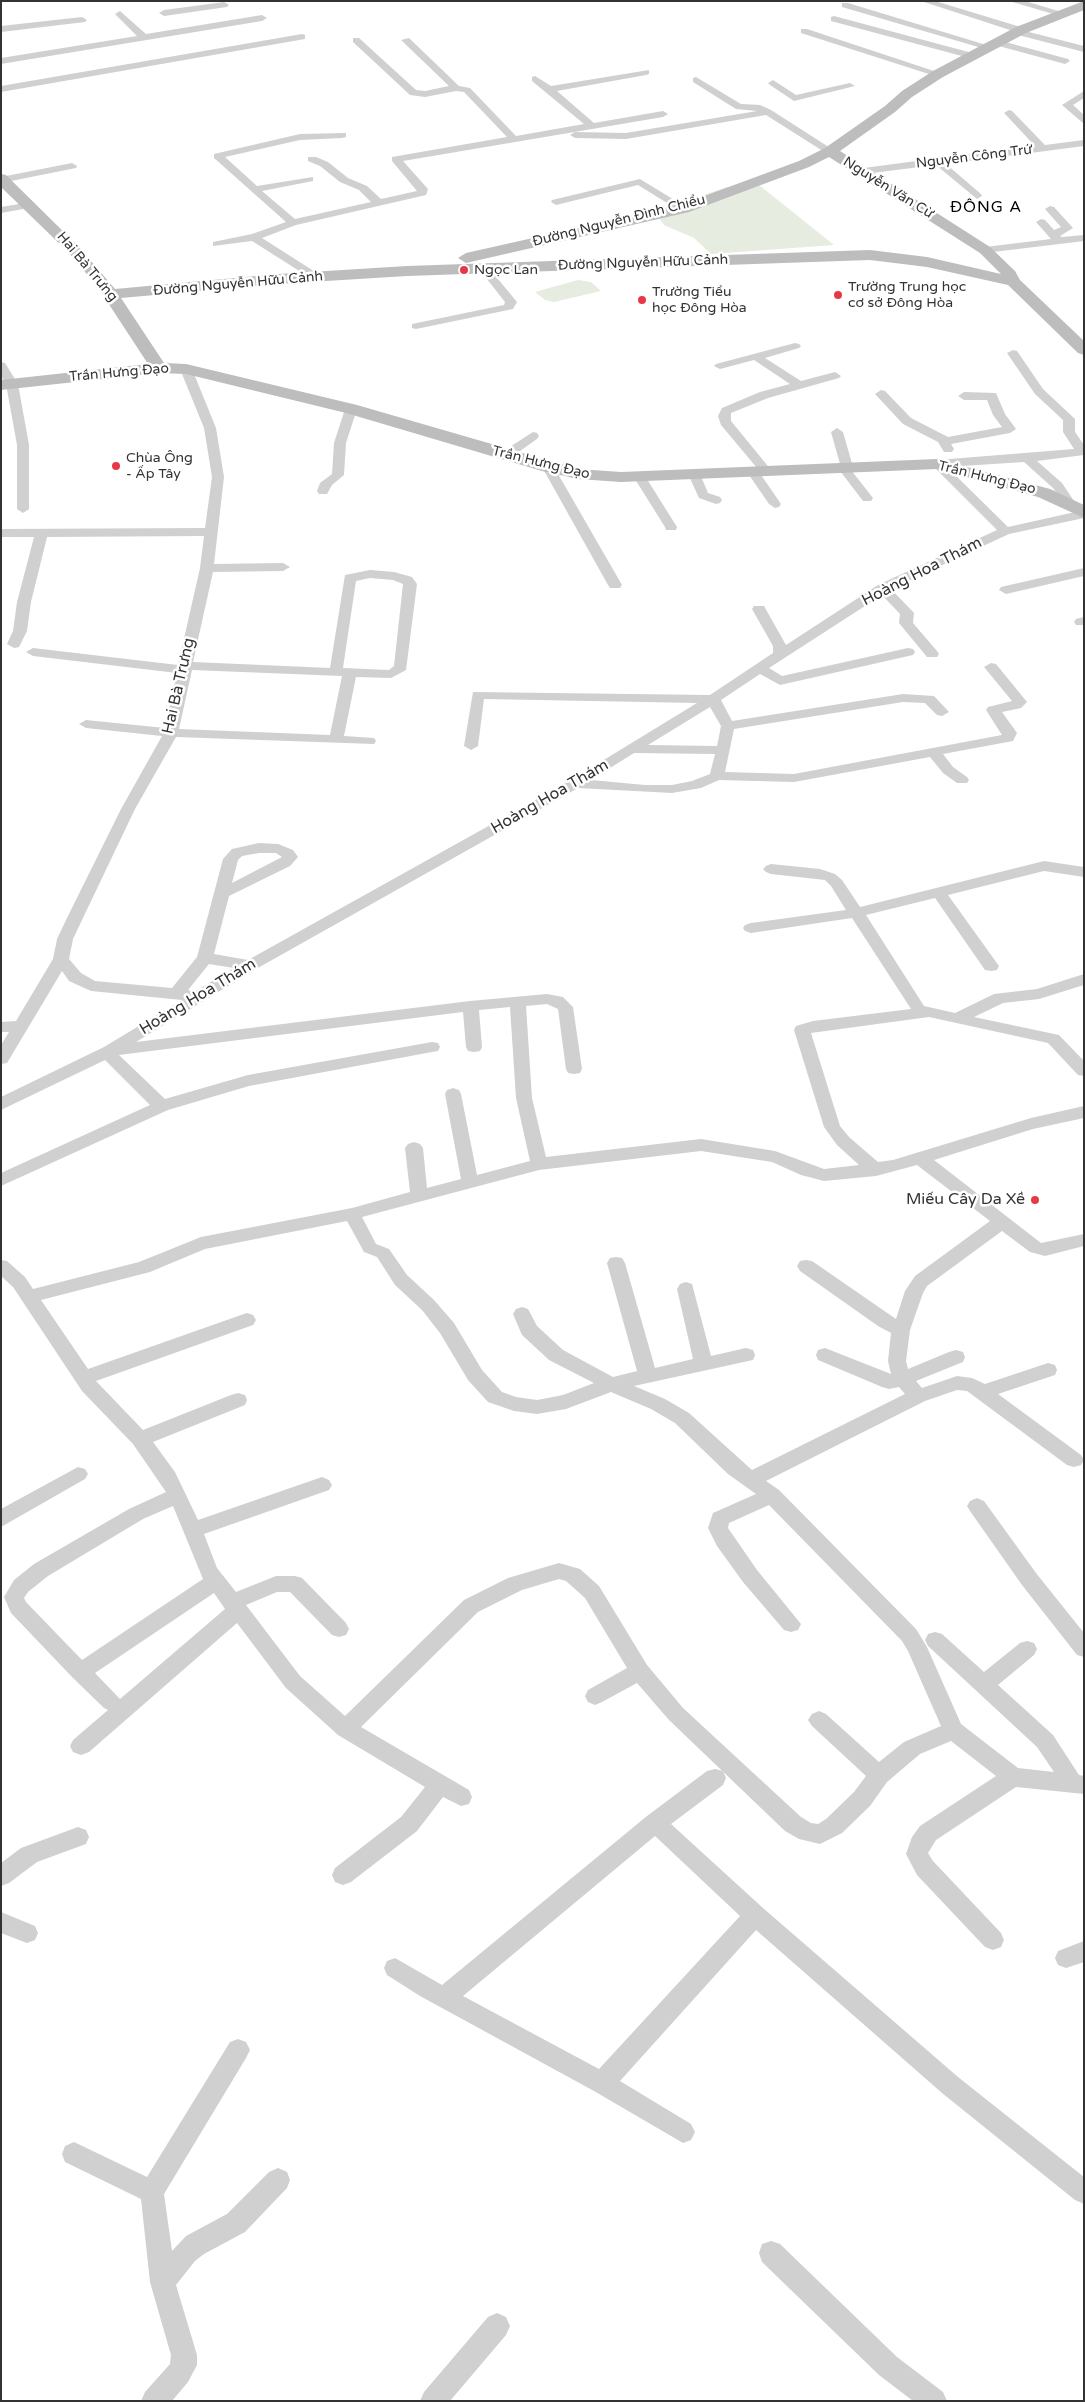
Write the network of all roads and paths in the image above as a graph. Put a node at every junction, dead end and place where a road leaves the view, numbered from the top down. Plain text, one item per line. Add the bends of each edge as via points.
1 (925, 1) edge
2 (1013, 1) edge
3 (224, 5) dead end
4 (845, 5) dead end
5 (1084, 5) edge
6 (186, 8) junction
7 (164, 13) dead end
8 (1060, 13) junction
9 (120, 14) dead end
10 (262, 18) dead end
11 (834, 19) dead end
12 (82, 20) dead end
13 (210, 26) junction
14 (1, 29) edge
15 (804, 31) dead end
16 (1019, 31) junction
17 (143, 37) junction
18 (302, 37) dead end
19 (356, 40) dead end
20 (406, 40) dead end
21 (993, 45) junction
22 (1083, 49) edge
23 (973, 56) junction
24 (1, 61) edge
25 (1065, 61) dead end
26 (646, 72) dead end
27 (938, 74) junction
28 (535, 79) dead end
29 (696, 80) dead end
30 (773, 83) dead end
31 (850, 86) dead end
32 (456, 88) junction
33 (1, 89) edge
34 (549, 89) junction
35 (1084, 94) edge
36 (768, 112) junction
37 (1009, 113) dead end
38 (663, 114) dead end
39 (1084, 121) edge
40 (591, 125) junction
41 (558, 131) junction
42 (342, 135) dead end
43 (513, 138) junction
44 (1084, 143) edge
45 (1043, 149) junction
46 (830, 151) junction
47 (312, 159) dead end
48 (936, 160) junction
49 (72, 166) dead end
50 (864, 171) junction
51 (2, 179) edge
52 (309, 179) dead end
53 (254, 190) junction
54 (977, 196) dead end
55 (1, 199) edge
56 (26, 200) junction
57 (556, 202) dead end
58 (379, 203) junction
59 (684, 208) junction
60 (1050, 209) dead end
61 (1, 210) edge
62 (1040, 222) dead end
63 (293, 223) junction
64 (254, 237) junction
65 (1056, 238) junction
66 (1084, 238) edge
67 (217, 244) dead end
68 (520, 246) junction
69 (989, 253) junction
70 (539, 267) junction
71 (954, 268) junction
72 (484, 269) junction
73 (407, 271) junction
74 (316, 277) junction
75 (1013, 282) junction
76 (112, 294) junction
77 (416, 326) dead end
78 (795, 346) dead end
79 (1084, 350) edge
80 (1013, 353) dead end
81 (755, 356) junction
82 (1, 365) edge
83 (720, 366) dead end
84 (159, 368) junction
85 (186, 369) junction
86 (835, 376) dead end
87 (7, 384) edge
88 (800, 386) junction
89 (881, 394) dead end
90 (964, 396) dead end
91 (351, 409) junction
92 (837, 432) dead end
93 (533, 436) dead end
94 (946, 441) junction
95 (1083, 451) edge
96 (506, 455) junction
97 (1027, 458) junction
98 (955, 462) junction
99 (937, 464) junction
100 (548, 467) junction
101 (845, 467) junction
102 (759, 471) junction
103 (694, 474) junction
104 (639, 476) junction
105 (323, 491) dead end
106 (867, 498) dead end
107 (716, 500) dead end
108 (775, 504) dead end
109 (23, 509) dead end
110 (1079, 510) edge
111 (671, 527) dead end
112 (1005, 531) junction
113 (42, 532) junction
114 (211, 532) junction
115 (1, 533) edge
116 (282, 567) dead end
117 (207, 568) junction
118 (1084, 572) edge
119 (615, 585) dead end
120 (883, 588) junction
121 (1006, 590) dead end
122 (758, 609) dead end
123 (14, 644) dead end
124 (33, 652) dead end
125 (908, 652) dead end
126 (780, 653) junction
127 (932, 654) dead end
128 (991, 667) dead end
129 (184, 668) junction
130 (759, 668) junction
131 (343, 672) junction
132 (713, 699) junction
133 (942, 712) dead end
134 (86, 724) dead end
135 (728, 726) junction
136 (171, 733) junction
137 (336, 740) junction
138 (369, 741) dead end
139 (471, 746) dead end
140 (633, 749) junction
141 (723, 750) junction
142 (934, 752) junction
143 (717, 776) junction
144 (962, 780) dead end
145 (576, 783) junction
146 (771, 870) dead end
147 (1084, 872) edge
148 (224, 893) dead end
149 (939, 894) junction
150 (856, 913) junction
151 (751, 928) dead end
152 (204, 958) junction
153 (61, 959) junction
154 (250, 965) junction
155 (991, 966) dead end
156 (1084, 979) edge
157 (177, 993) junction
158 (198, 996) junction
159 (518, 1001) junction
160 (470, 1006) junction
161 (925, 1013) junction
162 (959, 1017) junction
163 (19, 1026) junction
164 (1, 1027) edge
165 (432, 1047) dead end
166 (474, 1047) dead end
167 (109, 1052) junction
168 (1, 1059) edge
169 (574, 1069) dead end
170 (1084, 1071) edge
171 (1, 1091) edge
172 (20, 1094) junction
173 (453, 1094) dead end
174 (1, 1104) edge
175 (162, 1106) junction
176 (1084, 1112) edge
177 (414, 1148) dead end
178 (921, 1159) junction
179 (539, 1164) junction
180 (876, 1170) junction
181 (1, 1180) edge
182 (470, 1182) junction
183 (419, 1196) junction
184 (352, 1214) junction
185 (1001, 1222) junction
186 (1084, 1240) edge
187 (616, 1263) dead end
188 (1, 1266) edge
189 (806, 1266) dead end
190 (686, 1289) dead end
191 (28, 1297) junction
192 (522, 1314) dead end
193 (246, 1320) dead end
194 (901, 1330) junction
195 (746, 1355) dead end
196 (825, 1355) dead end
197 (956, 1357) dead end
198 (704, 1362) junction
199 (1048, 1370) dead end
200 (648, 1376) junction
201 (84, 1378) junction
202 (903, 1380) junction
203 (611, 1384) junction
204 (981, 1393) junction
205 (918, 1396) junction
206 (238, 1400) dead end
207 (140, 1439) junction
208 (1074, 1460) dead end
209 (78, 1474) dead end
210 (750, 1480) junction
211 (322, 1485) dead end
212 (178, 1495) junction
213 (772, 1496) junction
214 (977, 1506) dead end
215 (1, 1519) edge
216 (192, 1530) junction
217 (216, 1581) junction
218 (235, 1606) junction
219 (791, 1624) dead end
220 (339, 1629) dead end
221 (935, 1640) dead end
222 (1027, 1649) dead end
223 (1084, 1649) edge
224 (640, 1671) junction
225 (80, 1672) junction
226 (984, 1685) junction
227 (595, 1696) dead end
228 (111, 1702) dead end
229 (819, 1720) dead end
230 (345, 1729) junction
231 (953, 1730) junction
232 (81, 1746) dead end
233 (879, 1776) junction
234 (1012, 1777) junction
235 (715, 1778) dead end
236 (440, 1784) junction
237 (1078, 1785) edge
238 (461, 1797) dead end
239 (655, 1823) junction
240 (78, 1838) dead end
241 (343, 1875) dead end
242 (1, 1876) edge
243 (755, 1915) junction
244 (1, 1922) edge
245 (27, 1933) dead end
246 (993, 1940) dead end
247 (395, 1968) dead end
248 (445, 1997) junction
249 (238, 2050) dead end
250 (602, 2083) junction
251 (683, 2132) dead end
252 (74, 2154) dead end
253 (278, 2180) dead end
254 (152, 2192) junction
255 (1084, 2192) edge
256 (771, 2253) dead end
257 (163, 2282) junction
258 (497, 2326) dead end
259 (154, 2401) edge
260 (433, 2401) edge
261 (934, 2401) edge

1 - 16 street
2 - 8 street
3 - 6 street
4 - 21 street
5 - 8 street, Đường Nguyễn Đình Chiểu
6 - 7 street
6 - 13 street
8 - 16 street, Đường Nguyễn Đình Chiểu
9 - 17 street
10 - 13 street
11 - 23 street
12 - 14 street
13 - 17 street
15 - 27 street
16 - 21 street, Đường Nguyễn Đình Chiểu
16 - 22 street
17 - 24 street
18 - 33 street
19 - 32 street via 413,93
20 - 32 street
21 - 23 street, Đường Nguyễn Đình Chiểu
21 - 25 street
23 - 27 street, Đường Nguyễn Đình Chiểu
26 - 34 street
27 - 46 street, Đường Nguyễn Đình Chiểu
28 - 34 street
29 - 36 street via 740,107 760,108
30 - 31 street via 794,98
32 - 43 street via 467,90
34 - 40 street
35 - 39 street via 1067,105
36 - 41 street via 621,136 587,136
36 - 46 street
37 - 45 street
38 - 40 street
40 - 41 street
41 - 43 street
42 - 53 street via 300,137 218,156
43 - 58 street via 396,159 423,189 422,192
44 - 45 street, Nguyễn Công Trứ
45 - 48 street, Nguyễn Công Trứ
46 - 50 street, Nguyễn Văn Cừ
46 - 59 street, Đường Nguyễn Đình Chiểu via 804,164
47 - 58 street via 363,188
48 - 50 street, Nguyễn Công Trứ
48 - 54 street
49 - 51 street
50 - 69 street, Nguyễn Văn Cừ
51 - 56 street, Hai Bà Trưng
52 - 53 street
53 - 63 street
55 - 56 street
56 - 61 street
56 - 76 street, Hai Bà Trưng
57 - 59 street via 640,182
58 - 63 street
59 - 68 street, Đường Nguyễn Đình Chiểu
60 - 65 street via 1068,228
62 - 65 street
63 - 64 street
64 - 67 street
64 - 74 street
65 - 66 street
65 - 69 street
68 - 70 street
68 - 73 street, Đường Nguyễn Đình Chiểu
69 - 71 street
69 - 75 street, Nguyễn Văn Cừ
70 - 71 street, Đường Nguyễn Hữu Cảnh via 870,255
70 - 72 street, Đường Nguyễn Hữu Cảnh
71 - 75 street, Đường Nguyễn Hữu Cảnh
72 - 73 street, Đường Nguyễn Hữu Cảnh
72 - 77 street via 511,302 509,307
73 - 74 street, Đường Nguyễn Hữu Cảnh
74 - 76 street, Đường Nguyễn Hữu Cảnh
75 - 79 street
76 - 84 street, Hai Bà Trưng
78 - 81 street
80 - 95 street via 1039,391 1069,419 1069,432
81 - 83 street
81 - 88 street
82 - 87 street
84 - 85 street, Trần Hưng Đạo
84 - 87 street, Trần Hưng Đạo
85 - 91 street, Trần Hưng Đạo
85 - 114 street, Hai Bà Trưng via 210,428 218,477
86 - 88 street
87 - 109 street via 23,445
88 - 102 street via 726,411 725,422
89 - 94 street via 907,421
90 - 94 street via 992,396 999,415 1010,429
91 - 96 street, Trần Hưng Đạo
91 - 105 street via 340,443 338,475 326,483
92 - 101 street
93 - 96 street
94 - 98 street
95 - 97 street
96 - 100 street, Trần Hưng Đạo
97 - 98 street
97 - 110 street
98 - 99 street
99 - 101 street, Trần Hưng Đạo
99 - 110 street, Trần Hưng Đạo via 1030,488
99 - 112 street
100 - 104 street, Trần Hưng Đạo via 596,476
100 - 119 street
101 - 102 street, Trần Hưng Đạo
101 - 106 street
102 - 103 street, Trần Hưng Đạo
102 - 108 street
103 - 104 street, Trần Hưng Đạo
103 - 107 street via 702,495
104 - 111 street
110 - 112 street, Hoàng Hoa Thám
112 - 120 street, Hoàng Hoa Thám
113 - 114 street
113 - 115 street
113 - 123 street via 20,631
114 - 117 street, Hai Bà Trưng
116 - 117 street
117 - 129 street, Hai Bà Trưng
118 - 121 street
120 - 126 street, Hoàng Hoa Thám
120 - 127 street via 907,614 906,623
122 - 126 street via 780,646
124 - 129 street
125 - 130 street via 780,681
126 - 130 street, Hoàng Hoa Thám
128 - 142 street via 1020,702 993,710 1010,735
129 - 131 street
129 - 136 street, Hai Bà Trưng
130 - 132 street, Hoàng Hoa Thám
131 - 131 street via 382,675 399,670 410,584 407,580 370,574 350,578
131 - 137 street
132 - 135 street
132 - 139 street via 478,695
132 - 140 street, Hoàng Hoa Thám
133 - 135 street via 929,700 904,698
134 - 136 street
135 - 141 street
136 - 137 street
136 - 153 street, Hai Bà Trưng via 128,809 65,939
137 - 138 street
140 - 141 street
140 - 145 street, Hoàng Hoa Thám
141 - 143 street
142 - 143 street via 794,778
142 - 144 street via 948,770
143 - 145 street via 696,785 672,789 645,790
145 - 154 street, Hoàng Hoa Thám
146 - 150 street via 830,877
147 - 149 street via 1044,866
148 - 152 street
149 - 150 street
149 - 155 street
150 - 151 street
150 - 161 street via 913,1004
152 - 154 street
152 - 157 street
153 - 157 street via 75,977 91,986
153 - 163 street, Hai Bà Trưng
154 - 158 street, Hoàng Hoa Thám
156 - 162 street via 1039,994 1000,998
157 - 158 street
158 - 167 street, Hoàng Hoa Thám
159 - 160 street
159 - 169 street via 546,999 565,1007
159 - 179 street via 524,1098
160 - 166 street
160 - 167 street
161 - 162 street
161 - 180 street via 802,1030 832,1127
162 - 170 street via 1053,1039
163 - 164 street
163 - 168 street, Hai Bà Trưng
165 - 175 street via 248,1081
167 - 172 street, Hoàng Hoa Thám
167 - 175 street
171 - 172 street
172 - 174 street, Hoàng Hoa Thám
173 - 182 street
175 - 181 street
176 - 178 street via 1031,1124
177 - 183 street
178 - 180 street
178 - 185 street
179 - 180 street via 701,1145 775,1158 824,1175
179 - 182 street
182 - 183 street
183 - 184 street
184 - 191 street via 201,1243 144,1267
184 - 203 street via 370,1248 382,1253 401,1280 428,1305 447,1328 475,1375 495,1398 537,1407 566,1402
185 - 186 street via 1040,1249
185 - 194 street via 921,1281 914,1291
187 - 200 street
188 - 191 street via 19,1282
189 - 194 street
190 - 198 street
191 - 201 street
192 - 203 street via 530,1330 556,1355
193 - 201 street
194 - 202 street via 897,1361
195 - 198 street
196 - 202 street via 885,1381
197 - 202 street
198 - 200 street
199 - 204 street
200 - 203 street
201 - 207 street
202 - 205 street
203 - 210 street via 682,1418
204 - 205 street via 972,1385 957,1383
204 - 208 street
205 - 210 street
206 - 207 street
207 - 212 street
209 - 215 street
210 - 213 street
211 - 216 street
212 - 216 street
212 - 225 street via 136,1514 41,1570 21,1586 14,1598 18,1607
213 - 219 street via 720,1518 718,1528 750,1576
213 - 231 street via 908,1634 917,1647
214 - 223 street
216 - 217 street via 209,1572
217 - 218 street
217 - 225 street
218 - 220 street via 276,1584 295,1584
218 - 230 street via 293,1682
218 - 232 street
221 - 226 street
222 - 226 street
224 - 227 street
224 - 230 street via 592,1592 573,1575 559,1572 541,1575 471,1606
224 - 233 street via 676,1714 793,1824 807,1832 820,1834 834,1826 862,1799
225 - 228 street
226 - 237 street via 1045,1741
229 - 233 street
230 - 236 street
231 - 233 street via 912,1748
231 - 234 street
234 - 237 street
234 - 246 street via 928,1833 917,1854 925,1868
235 - 239 street
236 - 238 street
236 - 241 street via 409,1824
239 - 243 street
239 - 248 street
240 - 242 street via 29,1854
243 - 250 street
243 - 255 street via 950,2085
244 - 245 street
247 - 248 street
248 - 250 street
249 - 254 street
250 - 251 street
252 - 254 street
253 - 257 street via 236,2223 186,2252
254 - 257 street
256 - 261 street via 888,2366
257 - 259 street via 184,2365
258 - 260 street

